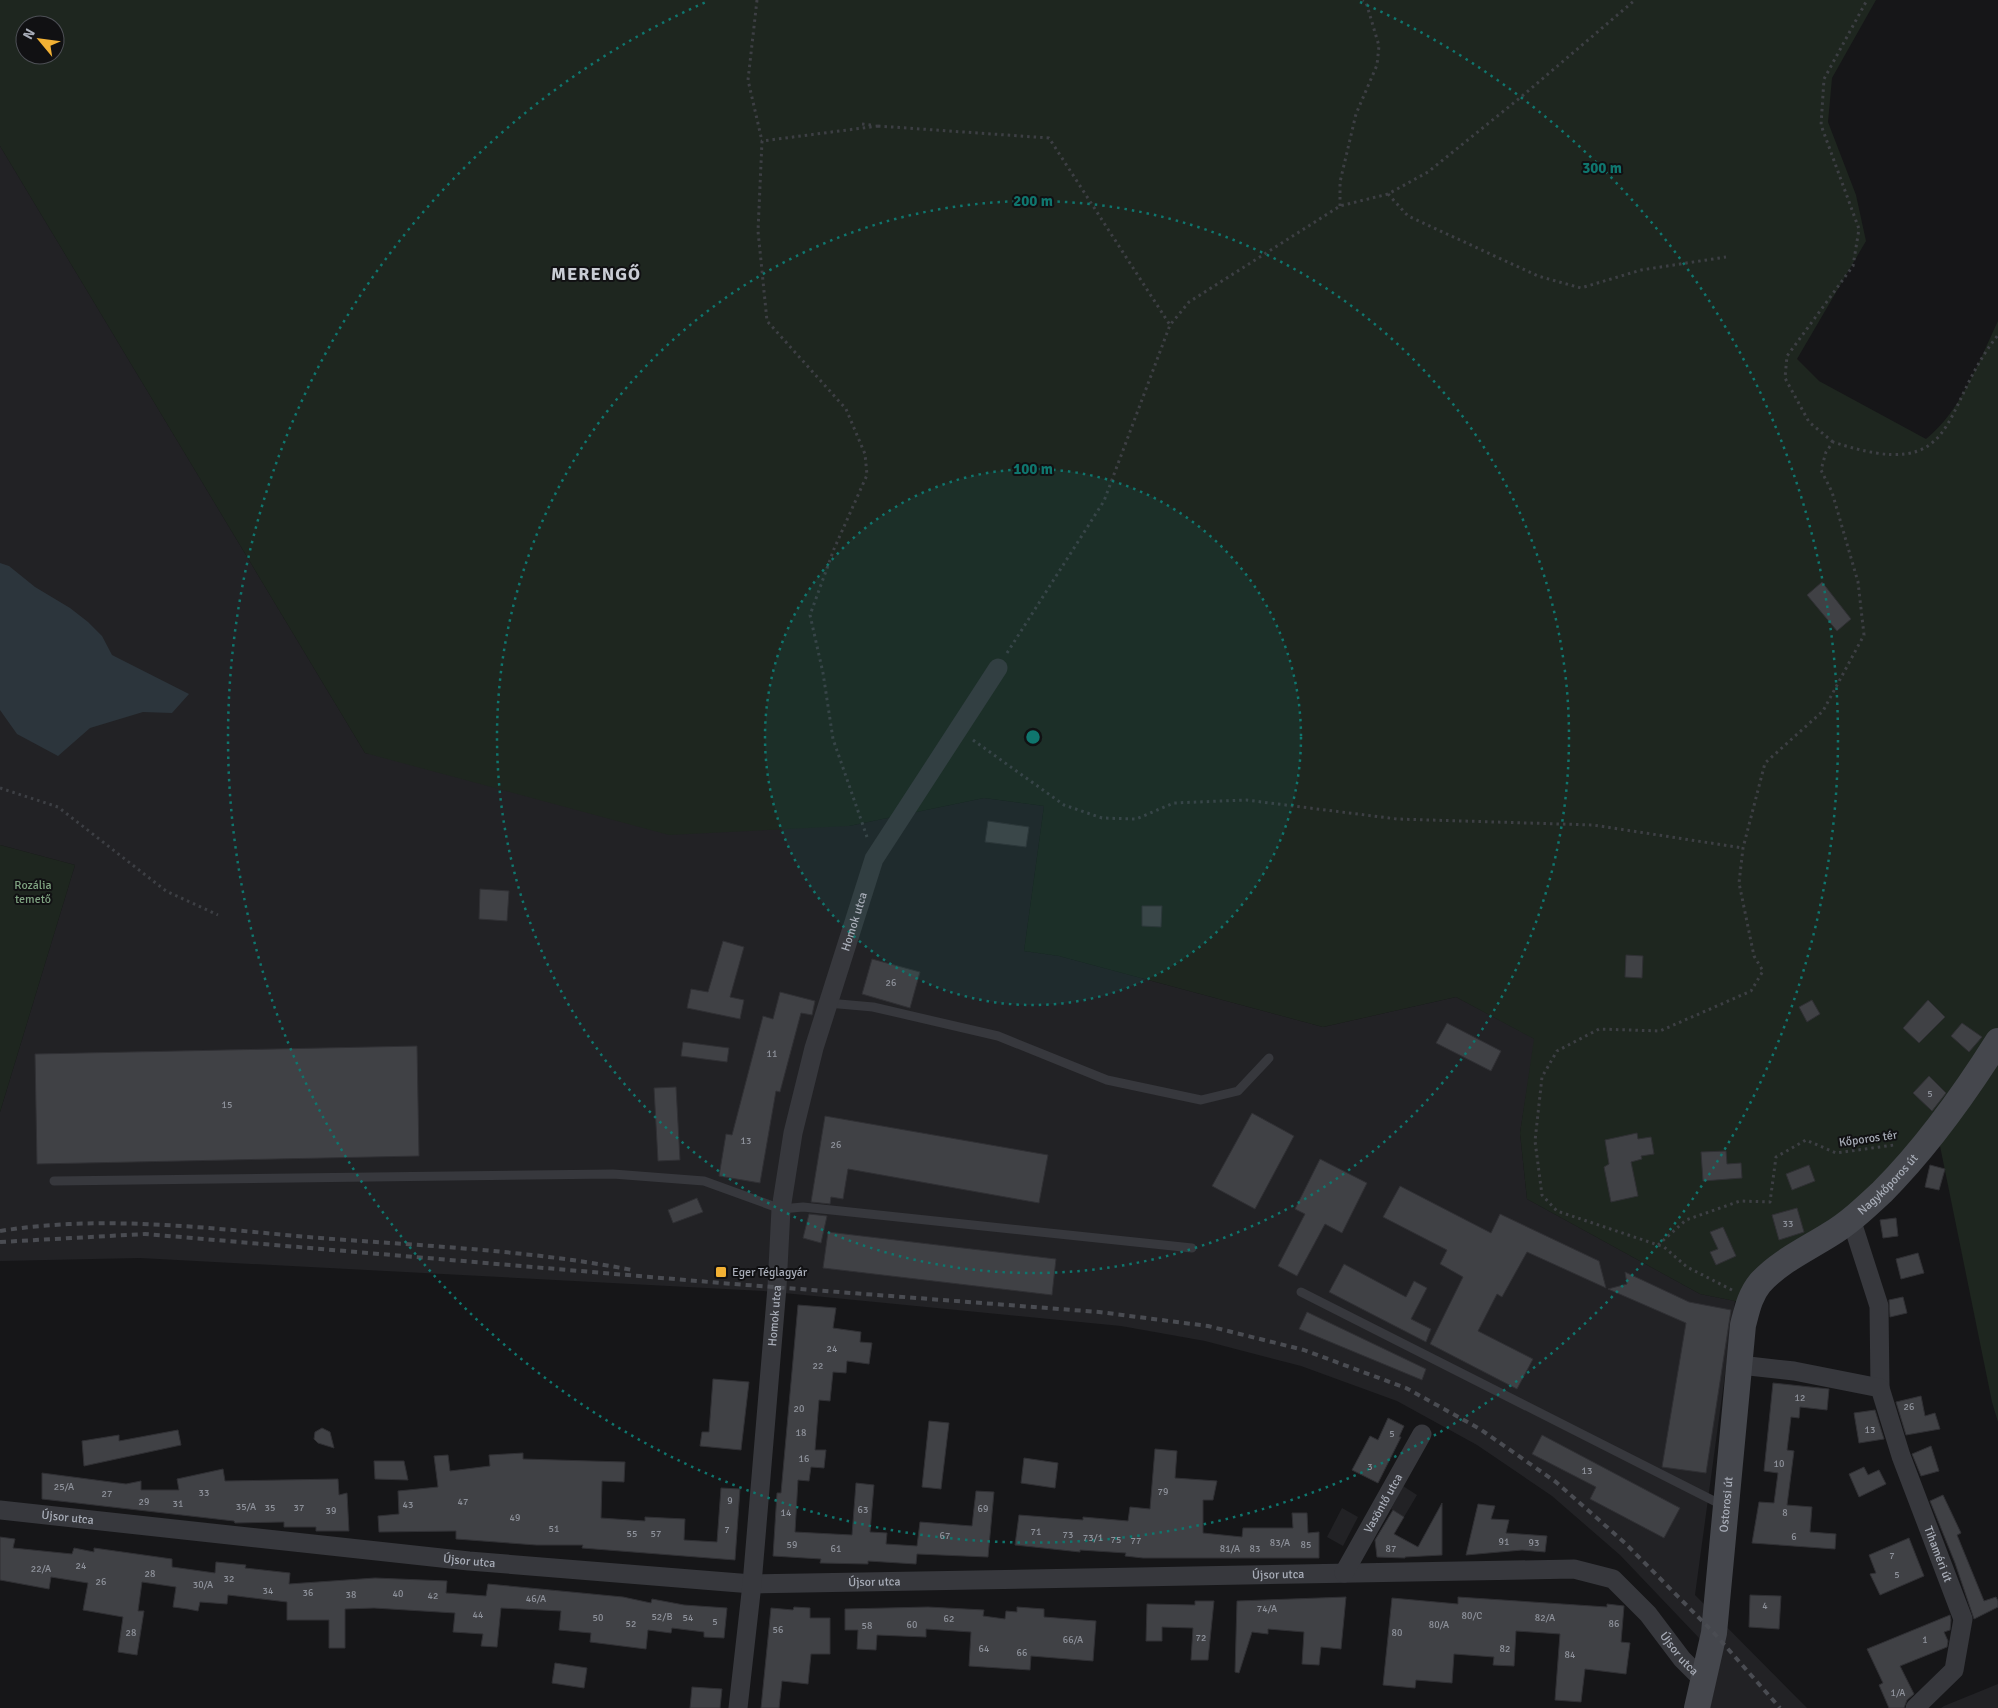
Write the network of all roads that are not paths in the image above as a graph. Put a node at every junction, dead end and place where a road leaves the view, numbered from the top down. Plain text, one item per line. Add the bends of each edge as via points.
1 (998, 668) road end
2 (828, 1003) junction
3 (1998, 1041) edge
4 (1269, 1058) dead end
5 (54, 1181) dead end
6 (781, 1209) junction
7 (1851, 1219) junction
8 (1192, 1248) dead end
9 (1301, 1292) dead end
10 (1750, 1300) joint
11 (1740, 1365) junction
12 (1880, 1388) junction
13 (1422, 1434) dead end
14 (1727, 1508) junction
15 (0, 1510) edge
16 (1344, 1573) junction
17 (752, 1584) junction
18 (1704, 1681) junction
19 (738, 1708) edge
20 (1697, 1708) edge
21 (1915, 1708) edge

1 - 2 street, Homok utca via 870,867
2 - 4 lane via 873,1007 998,1036 1107,1080 1202,1100 1238,1090
2 - 6 street, Homok utca via 792,1133
3 - 7 main road, Nagykőporos út via 1930,1138 1881,1192
5 - 6 lane via 613,1174 704,1180
6 - 8 lane via 803,1207
6 - 17 street, Homok utca
7 - 10 main road, Nagykőporos út via 1784,1262 1759,1284
7 - 12 street, Tihaméri út via 1879,1306
9 - 14 lane
10 - 11 main road, Ostorosi út
11 - 12 street via 1794,1371
11 - 14 main road, Ostorosi út
12 - 21 street, Tihaméri út via 1900,1456 1963,1619 1954,1670
13 - 16 street, Vasöntő utca
14 - 18 main road, Ostorosi út via 1714,1633
15 - 17 street, Újsor utca via 469,1561
16 - 17 street, Újsor utca
16 - 18 street, Újsor utca via 1574,1570 1613,1579 1648,1614 1682,1659
17 - 19 street, Homok utca
18 - 20 main road, Ostorosi út

